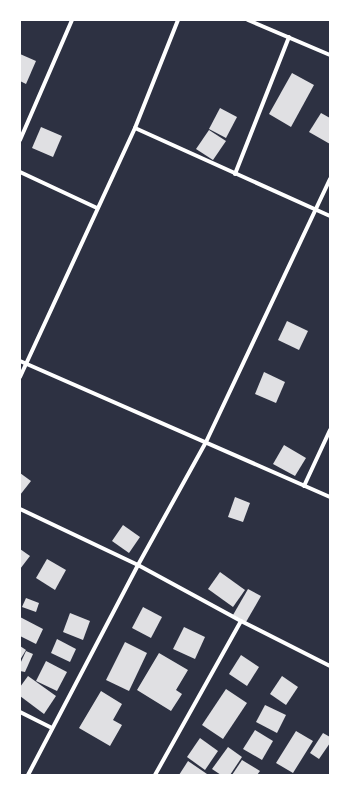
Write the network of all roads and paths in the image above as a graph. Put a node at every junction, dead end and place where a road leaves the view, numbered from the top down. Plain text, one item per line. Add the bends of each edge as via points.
1 (72, 20) edge
2 (178, 20) edge
3 (248, 20) edge
4 (289, 37) junction
5 (330, 55) edge
6 (135, 128) junction
7 (20, 140) edge
8 (20, 172) edge
9 (235, 174) junction
10 (330, 179) edge
11 (97, 208) junction
12 (317, 210) junction
13 (330, 216) edge
14 (20, 361) edge
15 (27, 364) junction
16 (20, 377) edge
17 (330, 430) edge
18 (206, 442) junction
19 (304, 486) junction
20 (330, 497) edge
21 (20, 509) edge
22 (138, 566) junction
23 (241, 621) junction
24 (330, 666) edge
25 (20, 712) edge
26 (52, 728) junction
27 (28, 775) edge
28 (155, 775) edge

1 - 7 street
2 - 6 street
3 - 4 street
4 - 5 street
4 - 9 street
6 - 9 street
6 - 11 street
8 - 11 street
9 - 12 street
10 - 12 street
11 - 15 street
12 - 13 street
12 - 18 street
14 - 15 street
15 - 16 street
15 - 18 street
17 - 19 street
18 - 19 street
18 - 22 street
19 - 20 street
21 - 22 street
22 - 23 street
22 - 26 street
23 - 24 street
23 - 28 street
25 - 26 street
26 - 27 street

